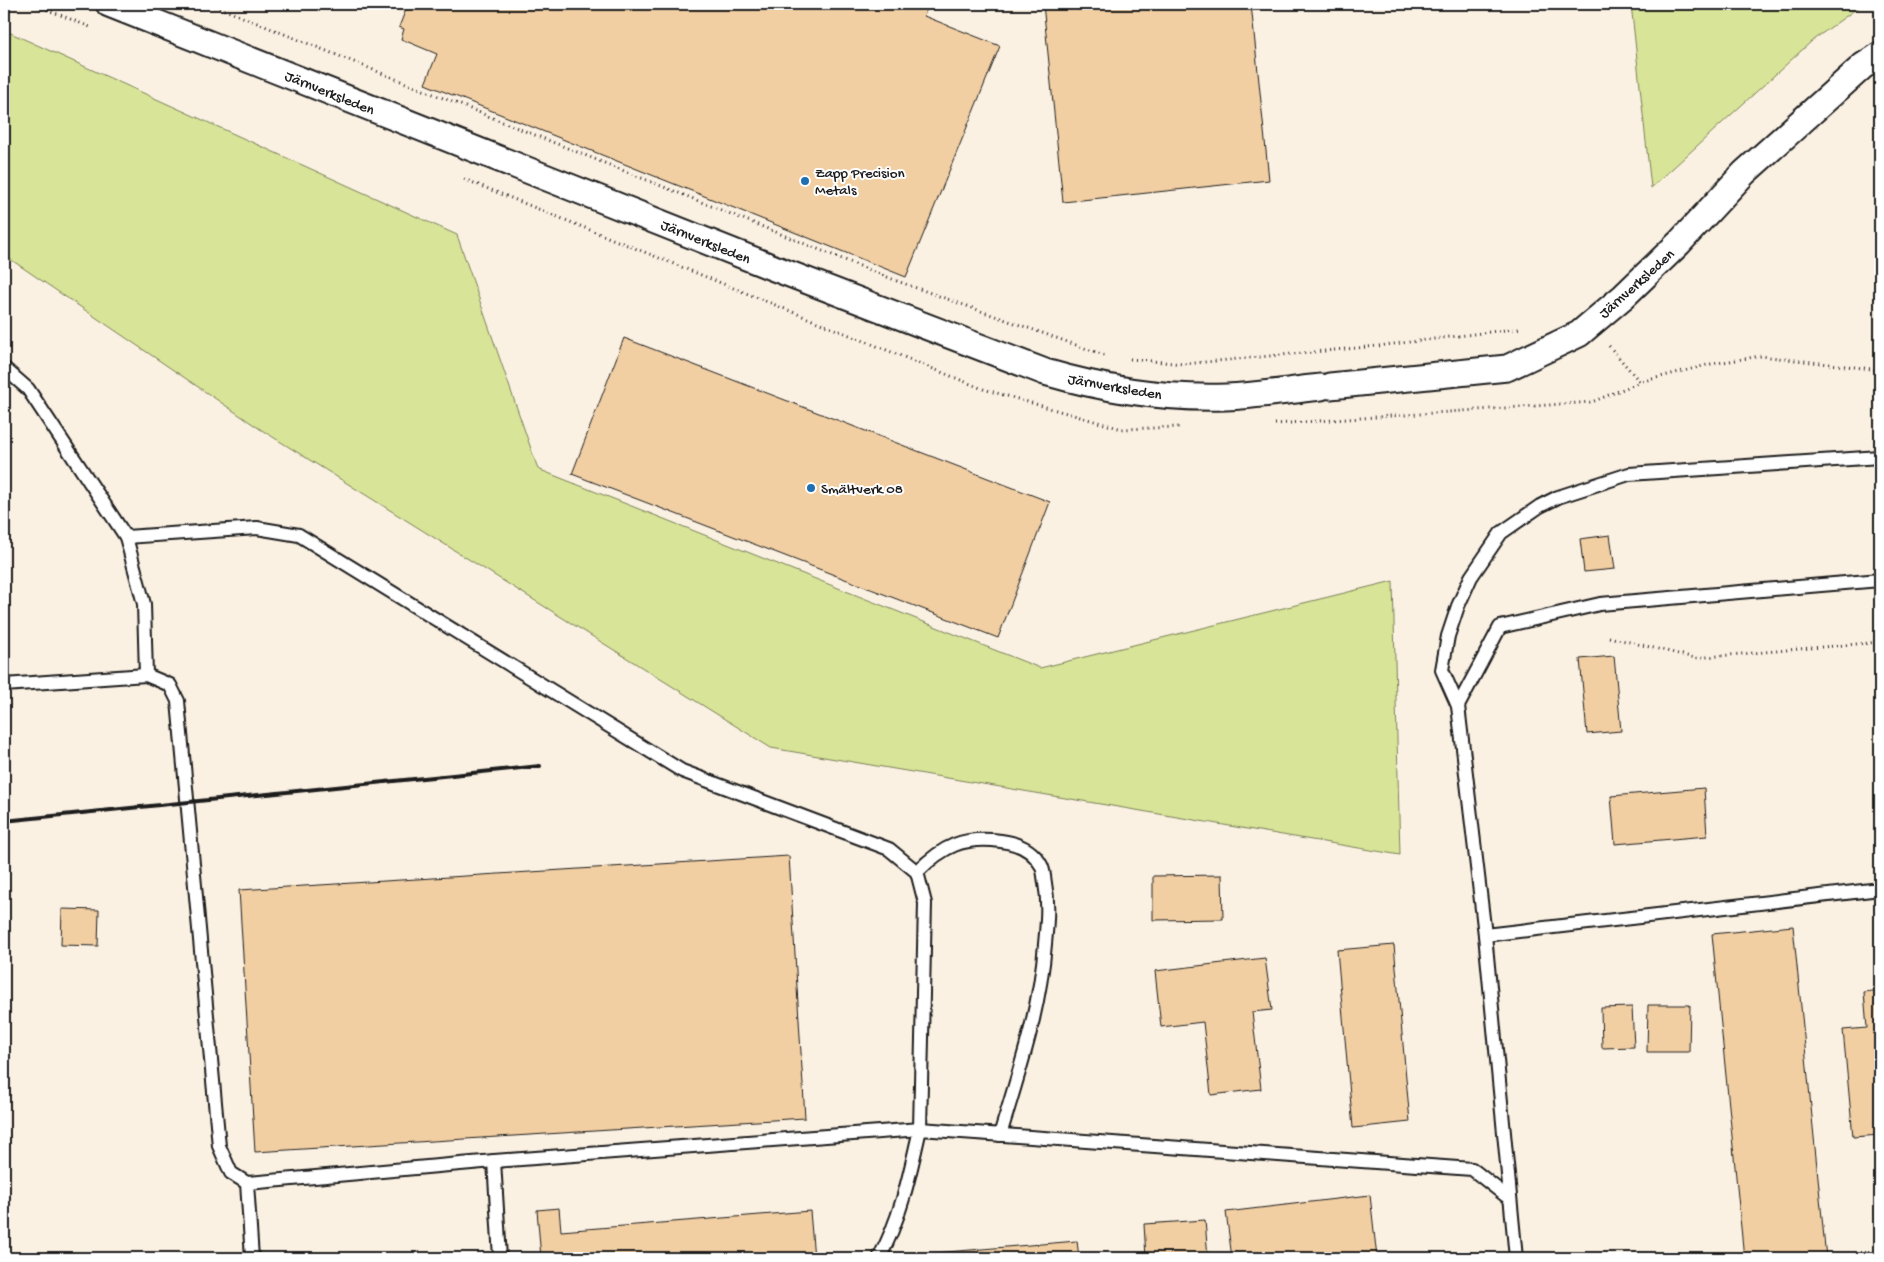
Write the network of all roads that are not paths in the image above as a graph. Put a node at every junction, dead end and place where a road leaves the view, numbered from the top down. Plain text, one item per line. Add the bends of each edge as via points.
1 (109, 4) edge
2 (1880, 55) edge
3 (4, 368) edge
4 (1880, 458) edge
5 (126, 538) junction
6 (1880, 580) edge
7 (146, 675) junction
8 (4, 685) edge
9 (1458, 706) junction
10 (917, 872) junction
11 (1880, 889) edge
12 (1485, 935) junction
13 (920, 1129) junction
14 (1000, 1135) junction
15 (494, 1161) junction
16 (246, 1183) junction
17 (1510, 1199) junction
18 (252, 1258) edge
19 (500, 1258) edge
20 (879, 1258) edge
21 (1516, 1258) edge

1 - 2 street, Järnverksleden via 1045,372 1088,384 1173,396 1226,397 1507,368 1579,334 1679,243 1744,173
3 - 5 lane via 28,389
4 - 9 lane via 1629,474 1540,506 1501,533 1476,569 1458,606 1442,670
5 - 7 lane via 144,604
5 - 10 lane via 256,528 299,535 682,771 889,849
6 - 9 lane via 1600,604 1500,627
7 - 8 lane
7 - 16 lane via 170,686 178,701 219,1146 231,1173
9 - 12 lane
10 - 13 lane via 926,903
10 - 14 lane via 934,855 962,841 988,839 1014,843 1030,852 1042,866 1049,903 1043,973 1028,1042
11 - 12 lane
12 - 17 lane
13 - 14 lane
13 - 15 lane
13 - 20 lane via 910,1175 890,1237
14 - 17 lane via 1472,1169
15 - 16 lane
15 - 19 lane
16 - 18 lane
17 - 21 lane

